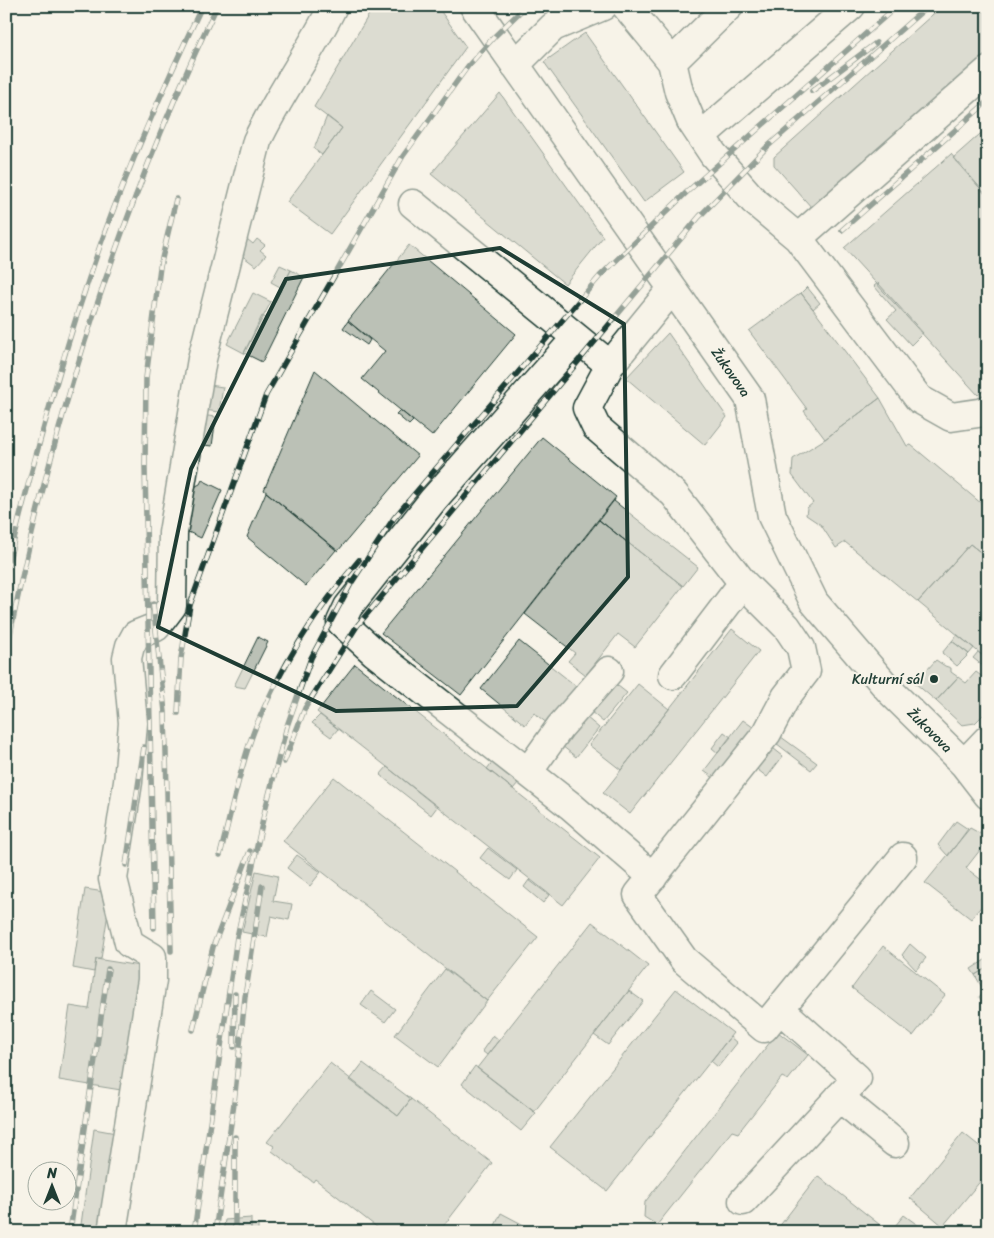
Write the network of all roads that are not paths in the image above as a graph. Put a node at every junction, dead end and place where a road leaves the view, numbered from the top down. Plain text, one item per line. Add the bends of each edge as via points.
1 (333, 6) edge
2 (474, 6) edge
3 (603, 6) edge
4 (626, 6) edge
5 (730, 6) edge
6 (851, 6) edge
7 (672, 62) junction
8 (515, 65) junction
9 (988, 71) edge
10 (701, 136) junction
11 (413, 204) dead end
12 (798, 238) junction
13 (672, 289) junction
14 (576, 338) junction
15 (610, 365) junction
16 (988, 409) edge
17 (743, 583) junction
18 (609, 671) dead end
19 (673, 675) dead end
20 (988, 739) edge
21 (964, 764) junction
22 (528, 772) junction
23 (988, 795) edge
24 (903, 857) dead end
25 (653, 877) junction
26 (780, 1009) junction
27 (839, 1097) junction
28 (895, 1142) dead end
29 (743, 1201) dead end
30 (112, 1232) edge

1 - 30 street via 257,141 202,359 173,533 172,606 156,627 136,635 127,658 133,732 113,879 130,943 152,957 152,980
2 - 8 street, Žukovova
3 - 8 street via 554,26
4 - 7 street
5 - 7 street
6 - 10 street
7 - 10 street via 679,92
8 - 13 street, Žukovova
9 - 12 street
10 - 12 street via 712,154 754,201
11 - 14 street
12 - 16 street via 919,398 951,417
13 - 15 street
13 - 21 street, Žukovova via 750,399 772,516 814,602 890,691
14 - 15 street
14 - 22 street via 433,500 348,608 342,622 374,652
15 - 17 street via 587,408 596,427 674,494
17 - 19 street
17 - 25 street via 787,627 801,648 806,671 786,696 767,733
18 - 22 street via 560,727
20 - 21 street
21 - 23 street, Žukovova
22 - 25 street
24 - 26 street
25 - 26 street via 638,895 684,960 764,1028
26 - 27 street via 857,1078
27 - 28 street
27 - 29 street

